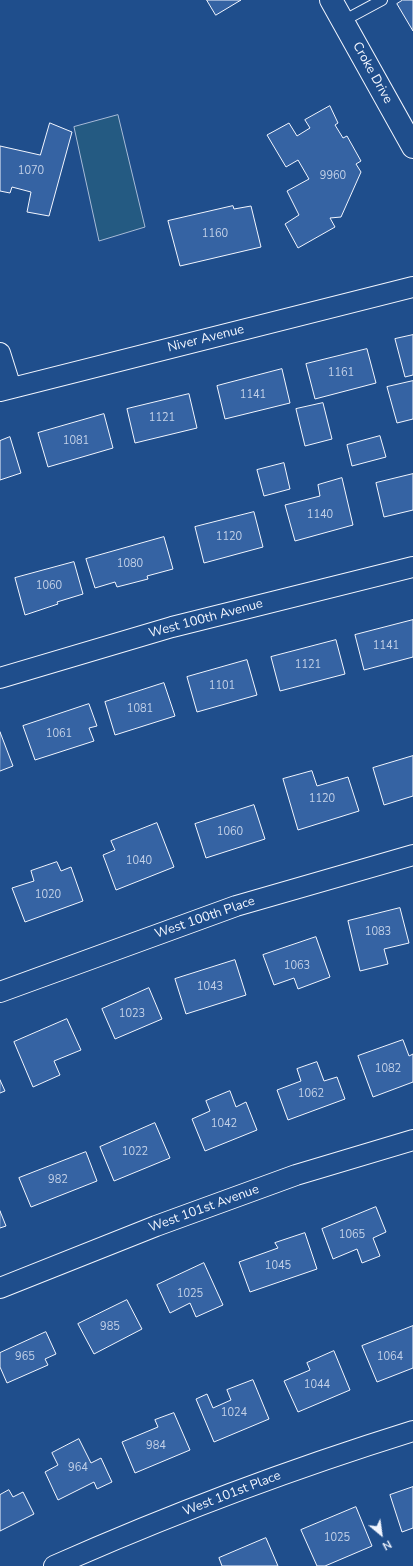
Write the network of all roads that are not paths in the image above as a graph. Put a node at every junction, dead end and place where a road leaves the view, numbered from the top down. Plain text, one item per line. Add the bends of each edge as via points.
1 (331, 0) edge
2 (382, 0) edge
3 (343, 21) junction
4 (413, 146) edge
5 (413, 287) edge
6 (0, 353) edge
7 (5, 389) edge
8 (413, 567) edge
9 (0, 678) edge
10 (413, 855) edge
11 (0, 992) edge
12 (413, 1140) edge
13 (0, 1288) edge
14 (413, 1431) edge
15 (54, 1566) edge

1 - 3 street, Croke Drive
2 - 3 lane
3 - 4 street, Croke Drive
5 - 7 street, Niver Avenue
6 - 7 street
8 - 9 street, West 100th Avenue via 172,627
10 - 11 street, West 100th Place via 236,906
12 - 13 street, West 101st Avenue via 296,1175 156,1226
14 - 15 street, West 101st Place via 228,1494

